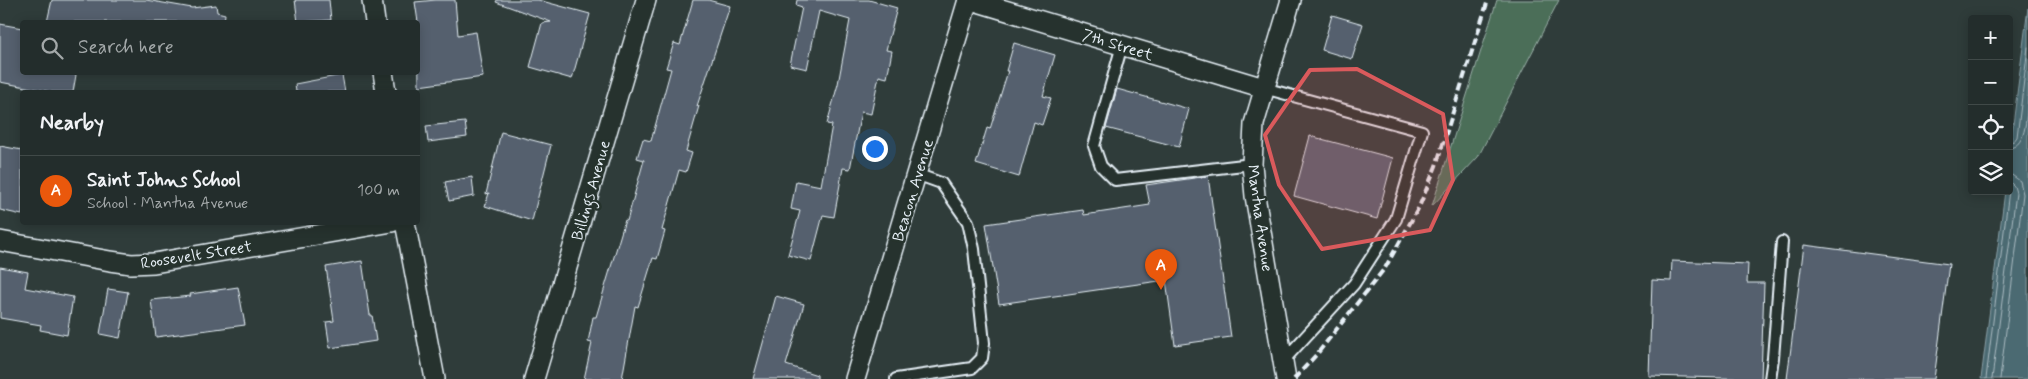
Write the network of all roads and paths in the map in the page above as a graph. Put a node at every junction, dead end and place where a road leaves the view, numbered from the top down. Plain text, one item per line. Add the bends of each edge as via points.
1 (372, 0) edge
2 (646, 0) edge
3 (969, 0) edge
4 (1291, 0) edge
5 (375, 20) edge
6 (1122, 45) junction
7 (383, 75) edge
8 (1264, 88) junction
9 (386, 90) edge
10 (1252, 164) junction
11 (916, 174) junction
12 (375, 225) edge
13 (407, 225) edge
14 (0, 241) edge
15 (1782, 242) dead end
16 (1284, 370) edge
17 (436, 379) edge
18 (534, 379) edge
19 (855, 379) edge
20 (896, 379) edge
21 (1770, 379) edge

1 - 5 street
2 - 18 street, Billings Avenue
3 - 6 street, 7th Street
3 - 11 street, Beacon Avenue
4 - 8 street, Mantua Avenue
6 - 8 street, 7th Street
6 - 10 lane via 1094,146 1101,166 1115,180
7 - 9 street
8 - 10 street, Mantua Avenue via 1254,124
8 - 16 lane via 1422,131 1396,219 1354,284
10 - 16 street, Mantua Avenue
11 - 19 street, Beacon Avenue
11 - 20 lane via 941,183 968,222 984,343 982,358 972,368
12 - 14 street, Roosevelt Street via 154,263 131,264
13 - 17 street
15 - 21 lane

